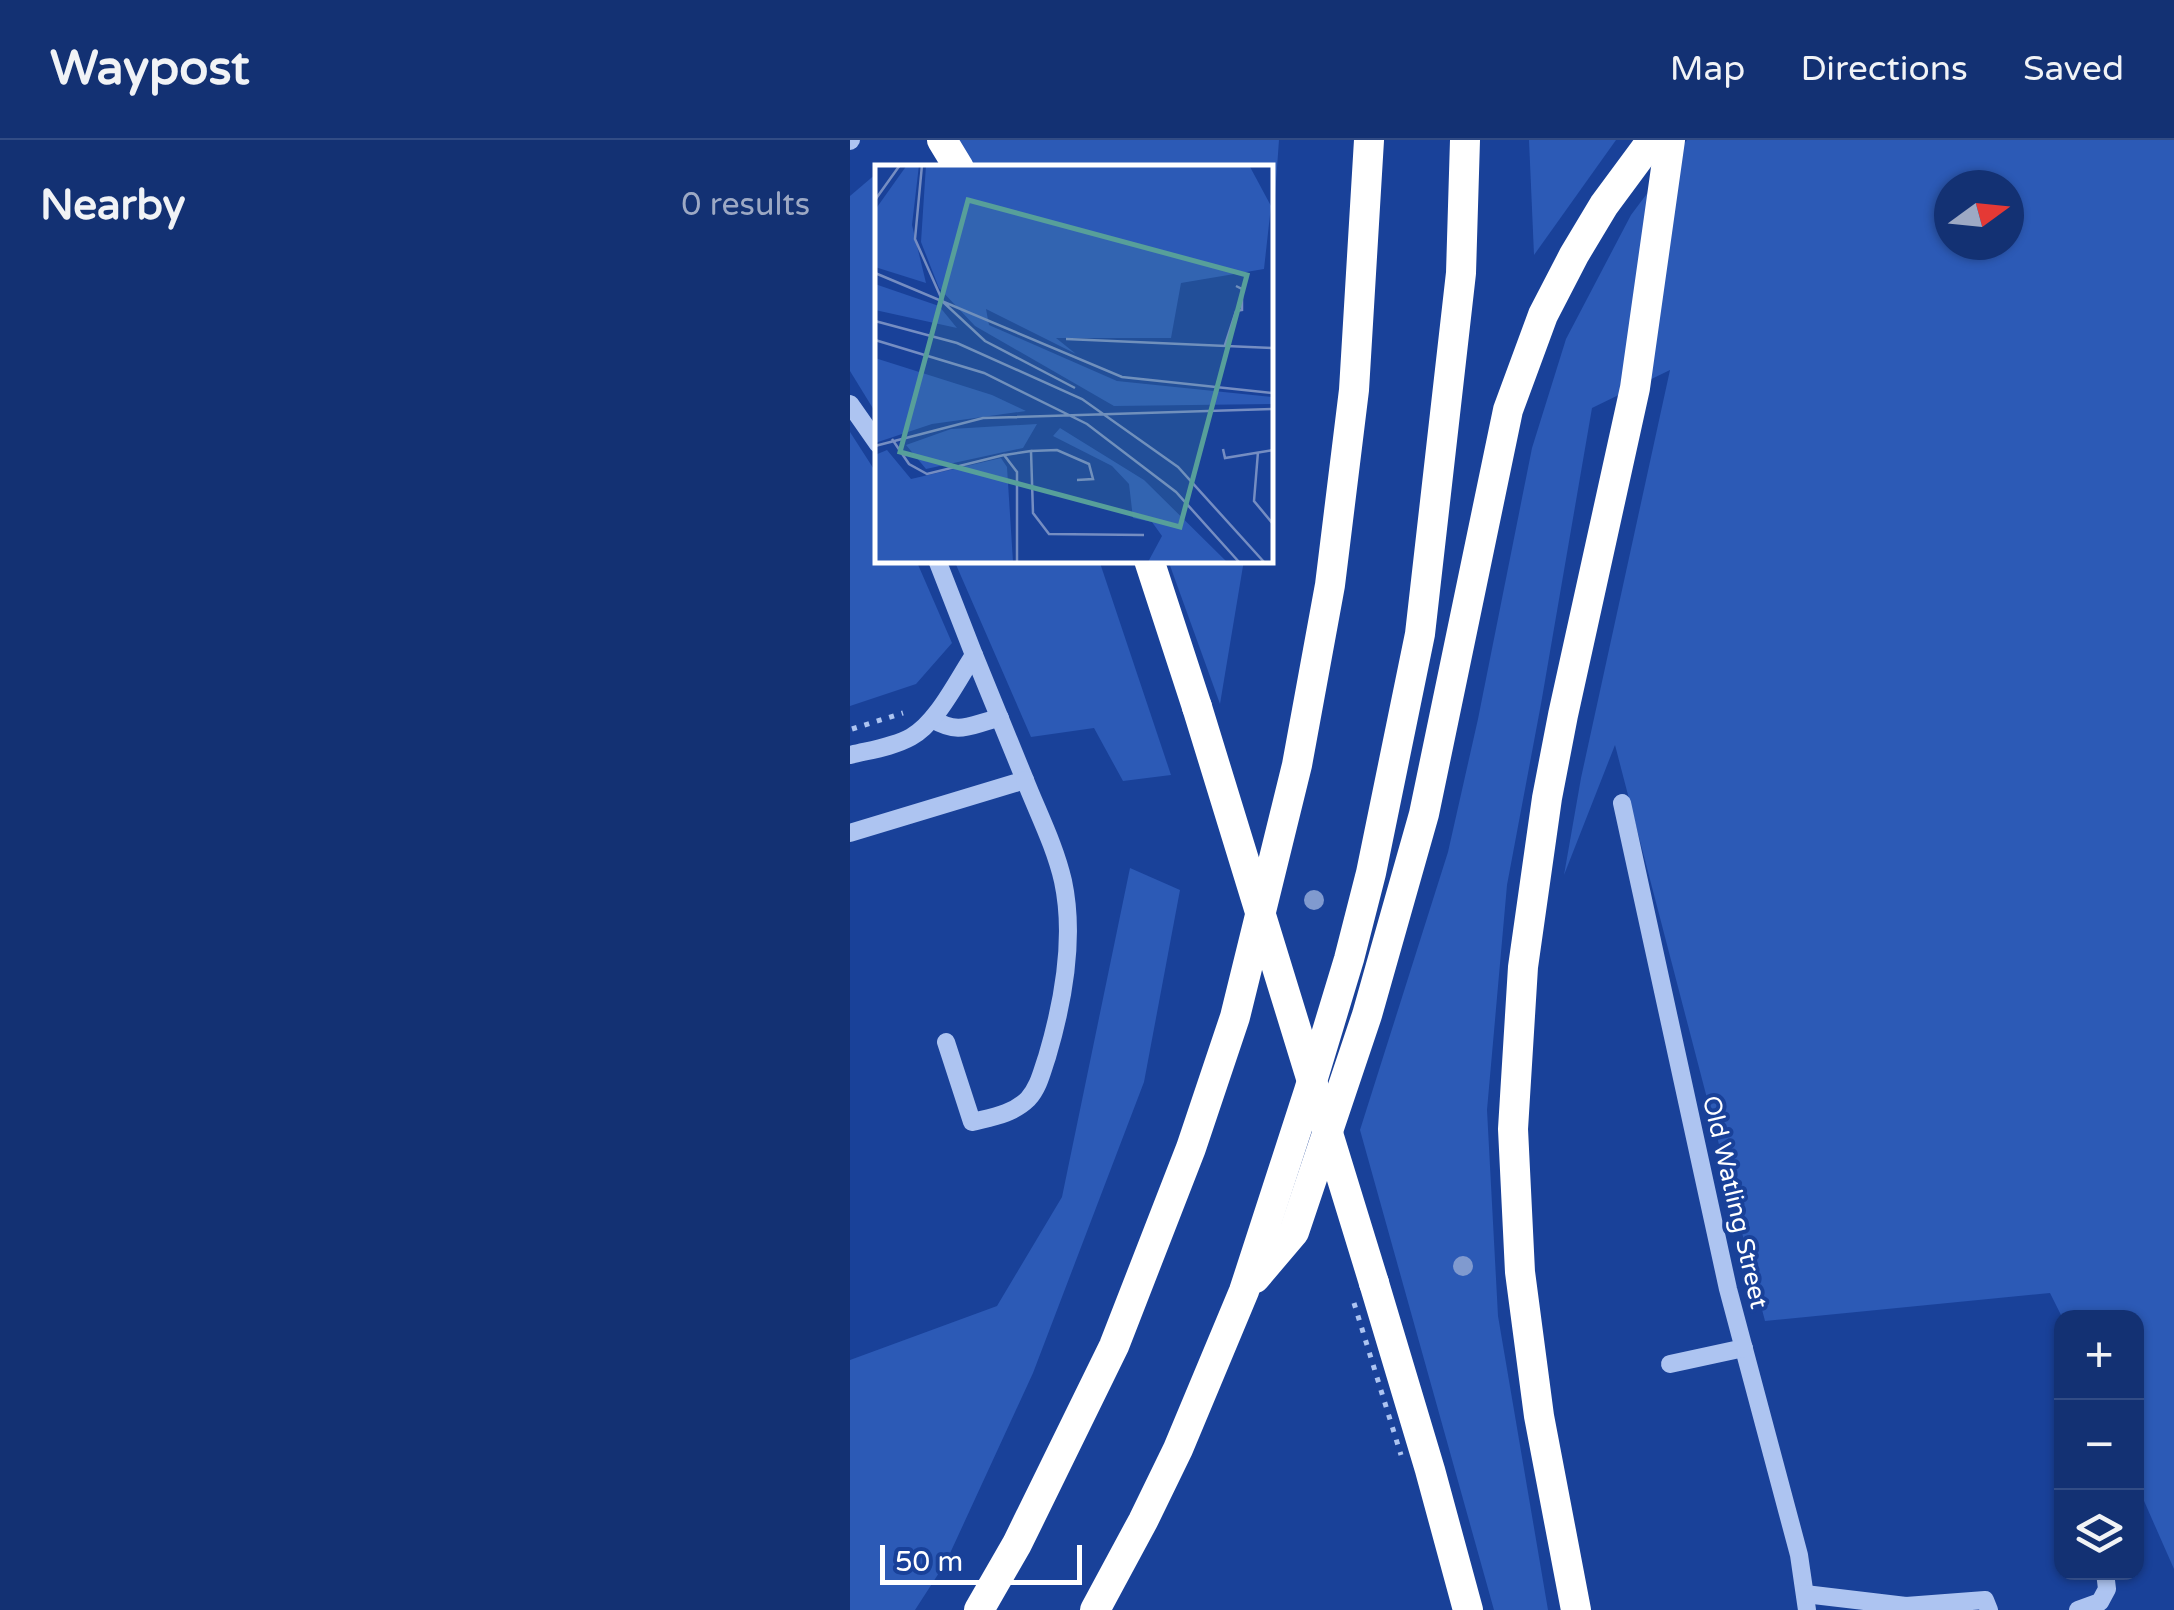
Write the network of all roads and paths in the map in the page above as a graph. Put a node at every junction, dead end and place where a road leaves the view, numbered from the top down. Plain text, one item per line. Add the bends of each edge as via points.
1 (942, 140) edge
2 (1368, 140) edge
3 (1465, 140) edge
4 (1652, 140) edge
5 (1670, 140) edge
6 (957, 165) edge
7 (850, 404) edge
8 (875, 440) edge
9 (938, 562) edge
10 (1149, 562) edge
11 (974, 655) junction
12 (944, 700) junction
13 (932, 718) junction
14 (1000, 718) junction
15 (850, 730) edge
16 (850, 755) edge
17 (1025, 780) junction
18 (1622, 803) dead end
19 (850, 833) edge
20 (946, 1042) dead end
21 (1244, 1292) junction
22 (1744, 1348) junction
23 (1670, 1364) dead end
24 (2105, 1580) edge
25 (1806, 1602) edge
26 (979, 1610) edge
27 (1095, 1610) edge
28 (1468, 1610) edge
29 (1576, 1610) edge
30 (1989, 1610) edge
31 (2078, 1610) edge

1 - 6 highway
2 - 26 highway via 1354,390 1330,585 1293,784 1235,1016 1114,1346
3 - 21 highway via 1462,273 1413,672 1349,960
4 - 21 highway via 1574,255 1508,410 1424,814 1368,1016 1294,1232
5 - 29 highway via 1635,388 1563,715 1523,967 1513,1129 1520,1272
7 - 8 street
9 - 11 street
10 - 28 highway, bridge via 1374,1282
11 - 12 street
11 - 14 street
12 - 13 street
12 - 15 path
13 - 14 street via 957,729
13 - 16 street via 906,739
14 - 17 street
17 - 19 street
17 - 20 street via 1061,872 1066,905 1066,974 1036,1088 1018,1107 972,1122
18 - 22 street, Old Watling Street
21 - 27 highway via 1144,1521
22 - 23 street
22 - 25 street, Old Watling Street
24 - 31 street via 2100,1602
25 - 30 street via 1906,1606 1984,1600

